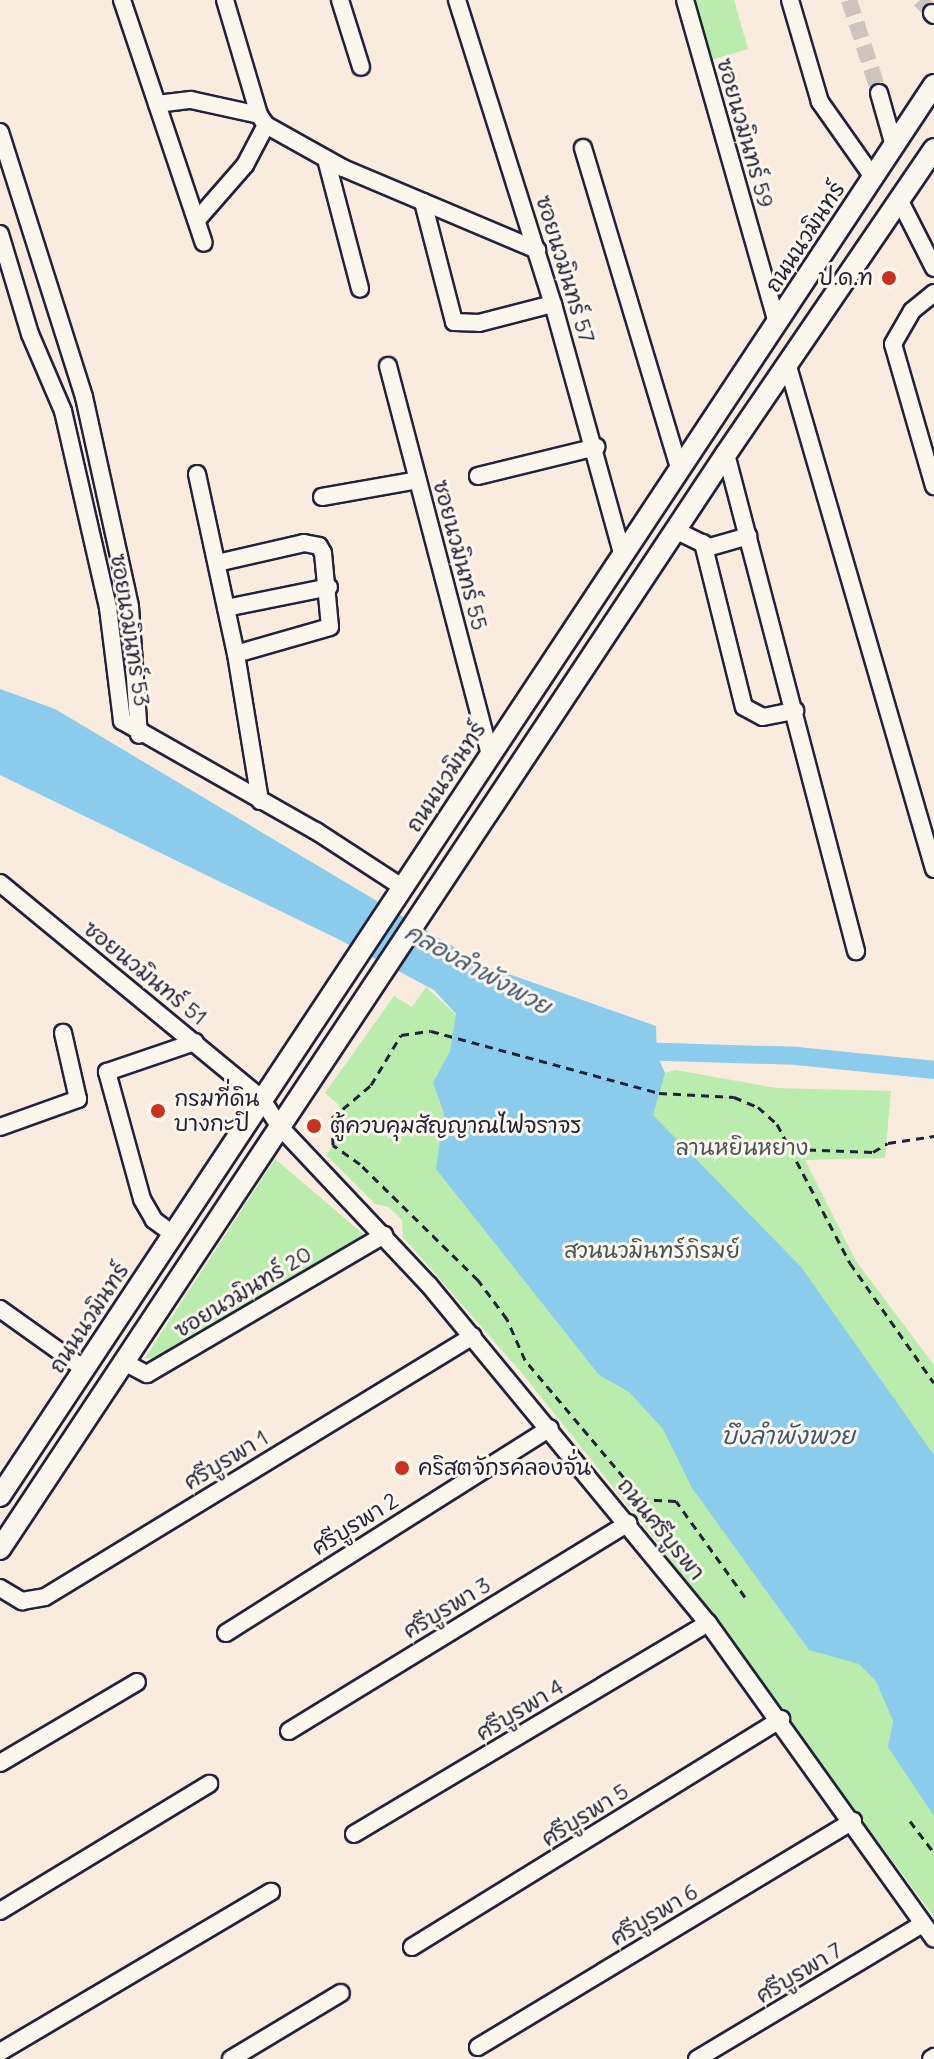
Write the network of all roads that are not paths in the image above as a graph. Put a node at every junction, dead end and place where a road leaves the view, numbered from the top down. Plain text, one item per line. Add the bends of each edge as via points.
1 (122, 0) edge
2 (225, 0) edge
3 (340, 0) edge
4 (457, 0) edge
5 (685, 0) edge
6 (790, 0) edge
7 (361, 67) dead end
8 (934, 85) edge
9 (879, 93) tunnel mouth
10 (157, 104) junction
11 (263, 120) junction
12 (0, 132) edge
13 (894, 146) junction
14 (583, 148) dead end
15 (934, 149) edge
16 (326, 159) junction
17 (873, 177) junction
18 (900, 201) junction
19 (423, 202) junction
20 (197, 220) junction
21 (0, 234) edge
22 (204, 243) dead end
23 (537, 250) junction
24 (934, 268) edge
25 (360, 289) dead end
26 (934, 293) edge
27 (553, 304) junction
28 (777, 324) junction
29 (787, 363) junction
30 (388, 366) dead end
31 (596, 447) junction
32 (726, 454) junction
33 (679, 468) junction
34 (197, 474) dead end
35 (478, 476) dead end
36 (418, 480) junction
37 (934, 486) edge
38 (322, 497) dead end
39 (675, 530) junction
40 (748, 536) junction
41 (703, 543) junction
42 (622, 553) junction
43 (217, 563) junction
44 (329, 587) junction
45 (226, 608) junction
46 (236, 654) junction
47 (795, 711) junction
48 (139, 735) junction
49 (490, 754) junction
50 (260, 801) junction
51 (934, 869) edge
52 (0, 883) edge
53 (402, 887) junction
54 (856, 951) dead end
55 (63, 1033) dead end
56 (195, 1042) junction
57 (261, 1098) junction
58 (0, 1127) edge
59 (280, 1127) junction
60 (173, 1234) junction
61 (384, 1235) junction
62 (0, 1309) edge
63 (473, 1336) junction
64 (124, 1362) junction
65 (84, 1369) junction
66 (550, 1428) junction
67 (0, 1496) edge
68 (628, 1523) junction
69 (0, 1549) edge
70 (0, 1588) edge
71 (708, 1623) junction
72 (226, 1633) dead end
73 (137, 1682) dead end
74 (781, 1719) junction
75 (289, 1731) dead end
76 (0, 1763) edge
77 (209, 1784) dead end
78 (853, 1821) junction
79 (354, 1834) dead end
80 (271, 1892) dead end
81 (0, 1911) edge
82 (923, 1924) junction
83 (934, 1939) edge
84 (412, 1947) dead end
85 (341, 1993) dead end
86 (478, 2047) dead end
87 (0, 2052) edge
88 (231, 2059) edge
89 (697, 2059) edge

1 - 10 street
2 - 11 street
3 - 7 street
4 - 23 street, ซอยนวมินทร์ 57
5 - 28 street, ซอยนวมินทร์ 59
6 - 17 street via 820,102
8 - 13 main road, ถนนนวมินทร์
9 - 13 street
10 - 11 street via 191,100
10 - 20 street
11 - 16 street
11 - 20 street via 245,165
12 - 48 street via 84,397 127,590
13 - 17 main road, ถนนนวมินทร์
14 - 33 street
15 - 18 main road
16 - 19 street
16 - 25 street
17 - 18 main road
17 - 28 main road, ถนนนวมินทร์
18 - 24 street
18 - 29 main road
19 - 23 street
19 - 27 street via 454,322 479,323
20 - 22 street
21 - 48 street, ซอยนวมินทร์ 53 via 30,334 63,411 108,608 118,712
23 - 27 street, ซอยนวมินทร์ 57
26 - 37 street via 912,311 893,344
27 - 31 street, ซอยนวมินทร์ 57
28 - 33 main road, ถนนนวมินทร์
29 - 32 main road
29 - 51 street
30 - 36 street, ซอยนวมินทร์ 55
31 - 35 street
31 - 42 street, ซอยนวมินทร์ 57
32 - 39 main road
32 - 40 street
33 - 42 main road, ถนนนวมินทร์
34 - 43 street
36 - 38 street
36 - 49 street, ซอยนวมินทร์ 55
39 - 41 street
39 - 59 main road
40 - 41 street via 723,546
40 - 47 street
41 - 47 street via 744,707 763,717
42 - 49 main road, ถนนนวมินทร์
43 - 44 street via 312,544 323,553
43 - 45 street
44 - 45 street
44 - 46 street via 333,617 325,632
45 - 46 street
46 - 50 street
47 - 54 street
48 - 50 street, ซอยนวมินทร์ 53
49 - 53 main road, ถนนนวมินทร์
50 - 53 street, ซอยนวมินทร์ 53
52 - 56 street, ซอยนวมินทร์ 51
53 - 57 main road, ถนนนวมินทร์
55 - 58 street via 78,1099
56 - 57 street, ซอยนวมินทร์ 51
56 - 60 street via 107,1072 142,1199 154,1220
57 - 59 street, ถนนศรีบูรพา
57 - 60 main road, ถนนนวมินทร์
59 - 61 street, ถนนศรีบูรพา
59 - 64 main road
60 - 65 main road, ถนนนวมินทร์
61 - 63 street, ถนนศรีบูรพา
61 - 64 street, ซอยนวมินทร์ 20 via 147,1374
62 - 65 street
63 - 66 street, ถนนศรีบูรพา
63 - 70 street, ศรีบูรพา 1 via 45,1597 22,1601
64 - 69 main road
65 - 67 main road, ถนนนวมินทร์
66 - 68 street, ถนนศรีบูรพา
66 - 72 street, ศรีบูรพา 2
68 - 71 street, ถนนศรีบูรพา
68 - 75 street, ศรีบูรพา 3
71 - 74 street, ถนนศรีบูรพา
71 - 79 street, ศรีบูรพา 4
73 - 76 street
74 - 78 street, ถนนศรีบูรพา
74 - 84 street, ศรีบูรพา 5
77 - 81 street
78 - 82 street, ถนนศรีบูรพา
78 - 86 street, ศรีบูรพา 6
80 - 87 street
82 - 83 street, ถนนศรีบูรพา
82 - 89 street, ศรีบูรพา 7
85 - 88 street

